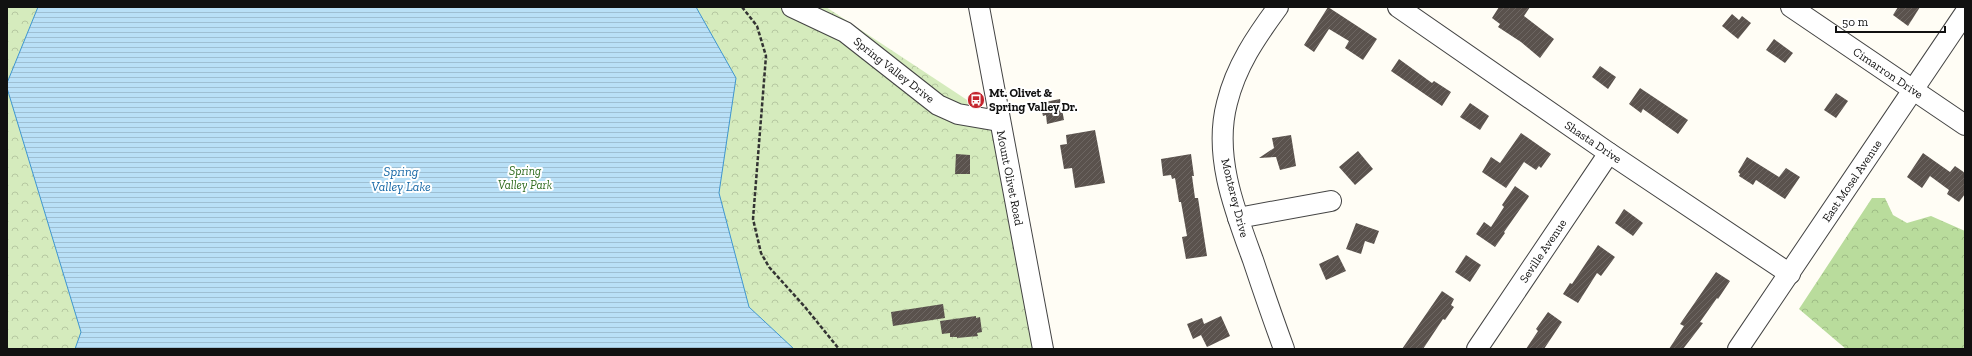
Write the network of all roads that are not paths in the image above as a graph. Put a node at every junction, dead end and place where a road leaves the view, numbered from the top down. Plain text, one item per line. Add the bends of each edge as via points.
1 (792, 7) edge
2 (979, 7) edge
3 (1278, 7) edge
4 (1398, 7) edge
5 (1791, 7) edge
6 (1965, 13) edge
7 (1914, 90) junction
8 (999, 121) junction
9 (1965, 125) edge
10 (1609, 153) junction
11 (1331, 201) dead end
12 (1238, 218) junction
13 (1790, 274) junction
14 (1043, 349) edge
15 (1284, 349) edge
16 (1477, 349) edge
17 (1738, 349) edge

1 - 8 street, Spring Valley Drive via 845,32 938,105 958,114
2 - 8 street, Mount Olivet Road
3 - 12 street, Monterey Drive via 1252,42 1226,104 1223,132 1224,163
4 - 10 street, Shasta Drive
5 - 7 street, Cimarron Drive
6 - 7 street, East Mosel Avenue
7 - 9 street, Cimarron Drive
7 - 13 street, East Mosel Avenue
8 - 14 street, Mount Olivet Road
10 - 13 street, Shasta Drive
10 - 16 street, Seville Avenue
11 - 12 street
12 - 15 street, Monterey Drive
13 - 17 street, East Mosel Avenue

